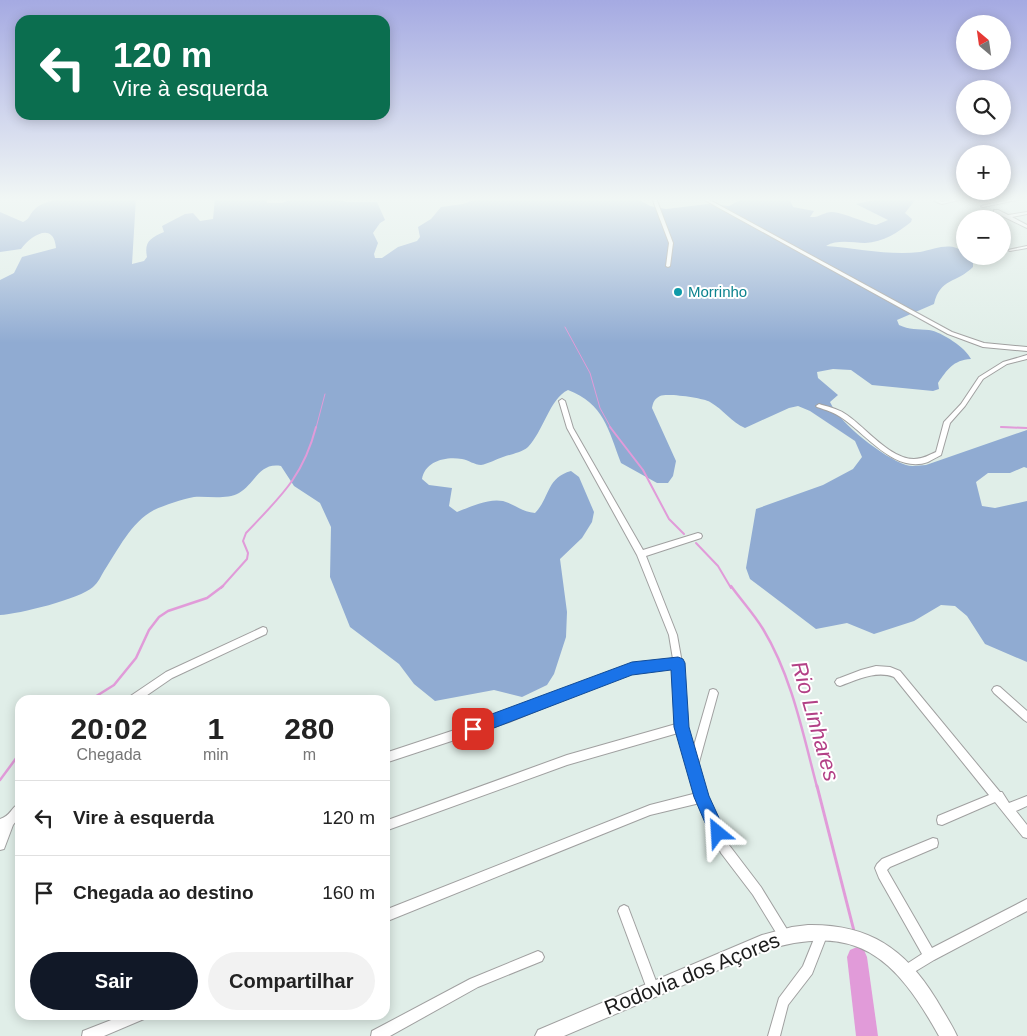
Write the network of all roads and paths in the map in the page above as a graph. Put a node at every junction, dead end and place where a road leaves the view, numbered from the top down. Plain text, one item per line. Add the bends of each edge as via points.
1 (671, 246) edge
2 (791, 246) edge
3 (1027, 247) edge
4 (1011, 250) edge
5 (668, 266) dead end
6 (1027, 349) edge
7 (1027, 357) edge
8 (562, 401) dead end
9 (819, 406) dead end
10 (698, 536) dead end
11 (640, 554) junction
12 (263, 631) dead end
13 (678, 663) junction
14 (840, 682) dead end
15 (997, 690) dead end
16 (713, 693) dead end
17 (139, 695) edge
18 (1027, 717) edge
19 (681, 727) junction
20 (390, 756) edge
21 (693, 769) junction
22 (998, 796) junction
23 (702, 797) junction
24 (1027, 801) edge
25 (1008, 809) junction
26 (15, 813) edge
27 (942, 820) dead end
28 (5, 823) edge
29 (390, 824) edge
30 (1027, 833) edge
31 (934, 843) dead end
32 (0, 845) edge
33 (1027, 905) edge
34 (624, 911) dead end
35 (390, 914) edge
36 (822, 933) junction
37 (784, 935) junction
38 (930, 956) junction
39 (538, 958) dead end
40 (906, 971) junction
41 (653, 990) junction
42 (128, 1020) edge
43 (88, 1036) edge
44 (377, 1036) edge
45 (544, 1036) edge
46 (774, 1036) edge
47 (948, 1036) edge

1 - 5 street
2 - 6 street via 950,333 983,345
3 - 4 street
7 - 9 street via 1005,363 981,378 948,422 939,453 922,460 900,459 843,416
8 - 11 street via 570,428
10 - 11 street
11 - 13 street via 673,634
12 - 17 street via 192,662
13 - 19 street
13 - 20 street via 632,668 509,717
14 - 22 street via 877,670 891,670 897,674
15 - 18 street
16 - 21 street
19 - 21 street
19 - 29 street via 566,760
21 - 23 street
22 - 25 street
22 - 27 street
23 - 35 street via 650,810
23 - 37 street via 725,849 753,885
24 - 25 street
25 - 30 street
26 - 28 street
28 - 32 street
31 - 38 street via 881,868
33 - 38 street
34 - 41 street
36 - 37 street, Rodovia dos Açores
36 - 40 street, Rodovia dos Açores via 844,936 883,951
36 - 46 street via 808,970 782,1002
37 - 41 street, Rodovia dos Açores
38 - 40 street
39 - 44 street via 474,983
40 - 47 street, Rodovia dos Açores
41 - 45 street, Rodovia dos Açores
42 - 43 street

